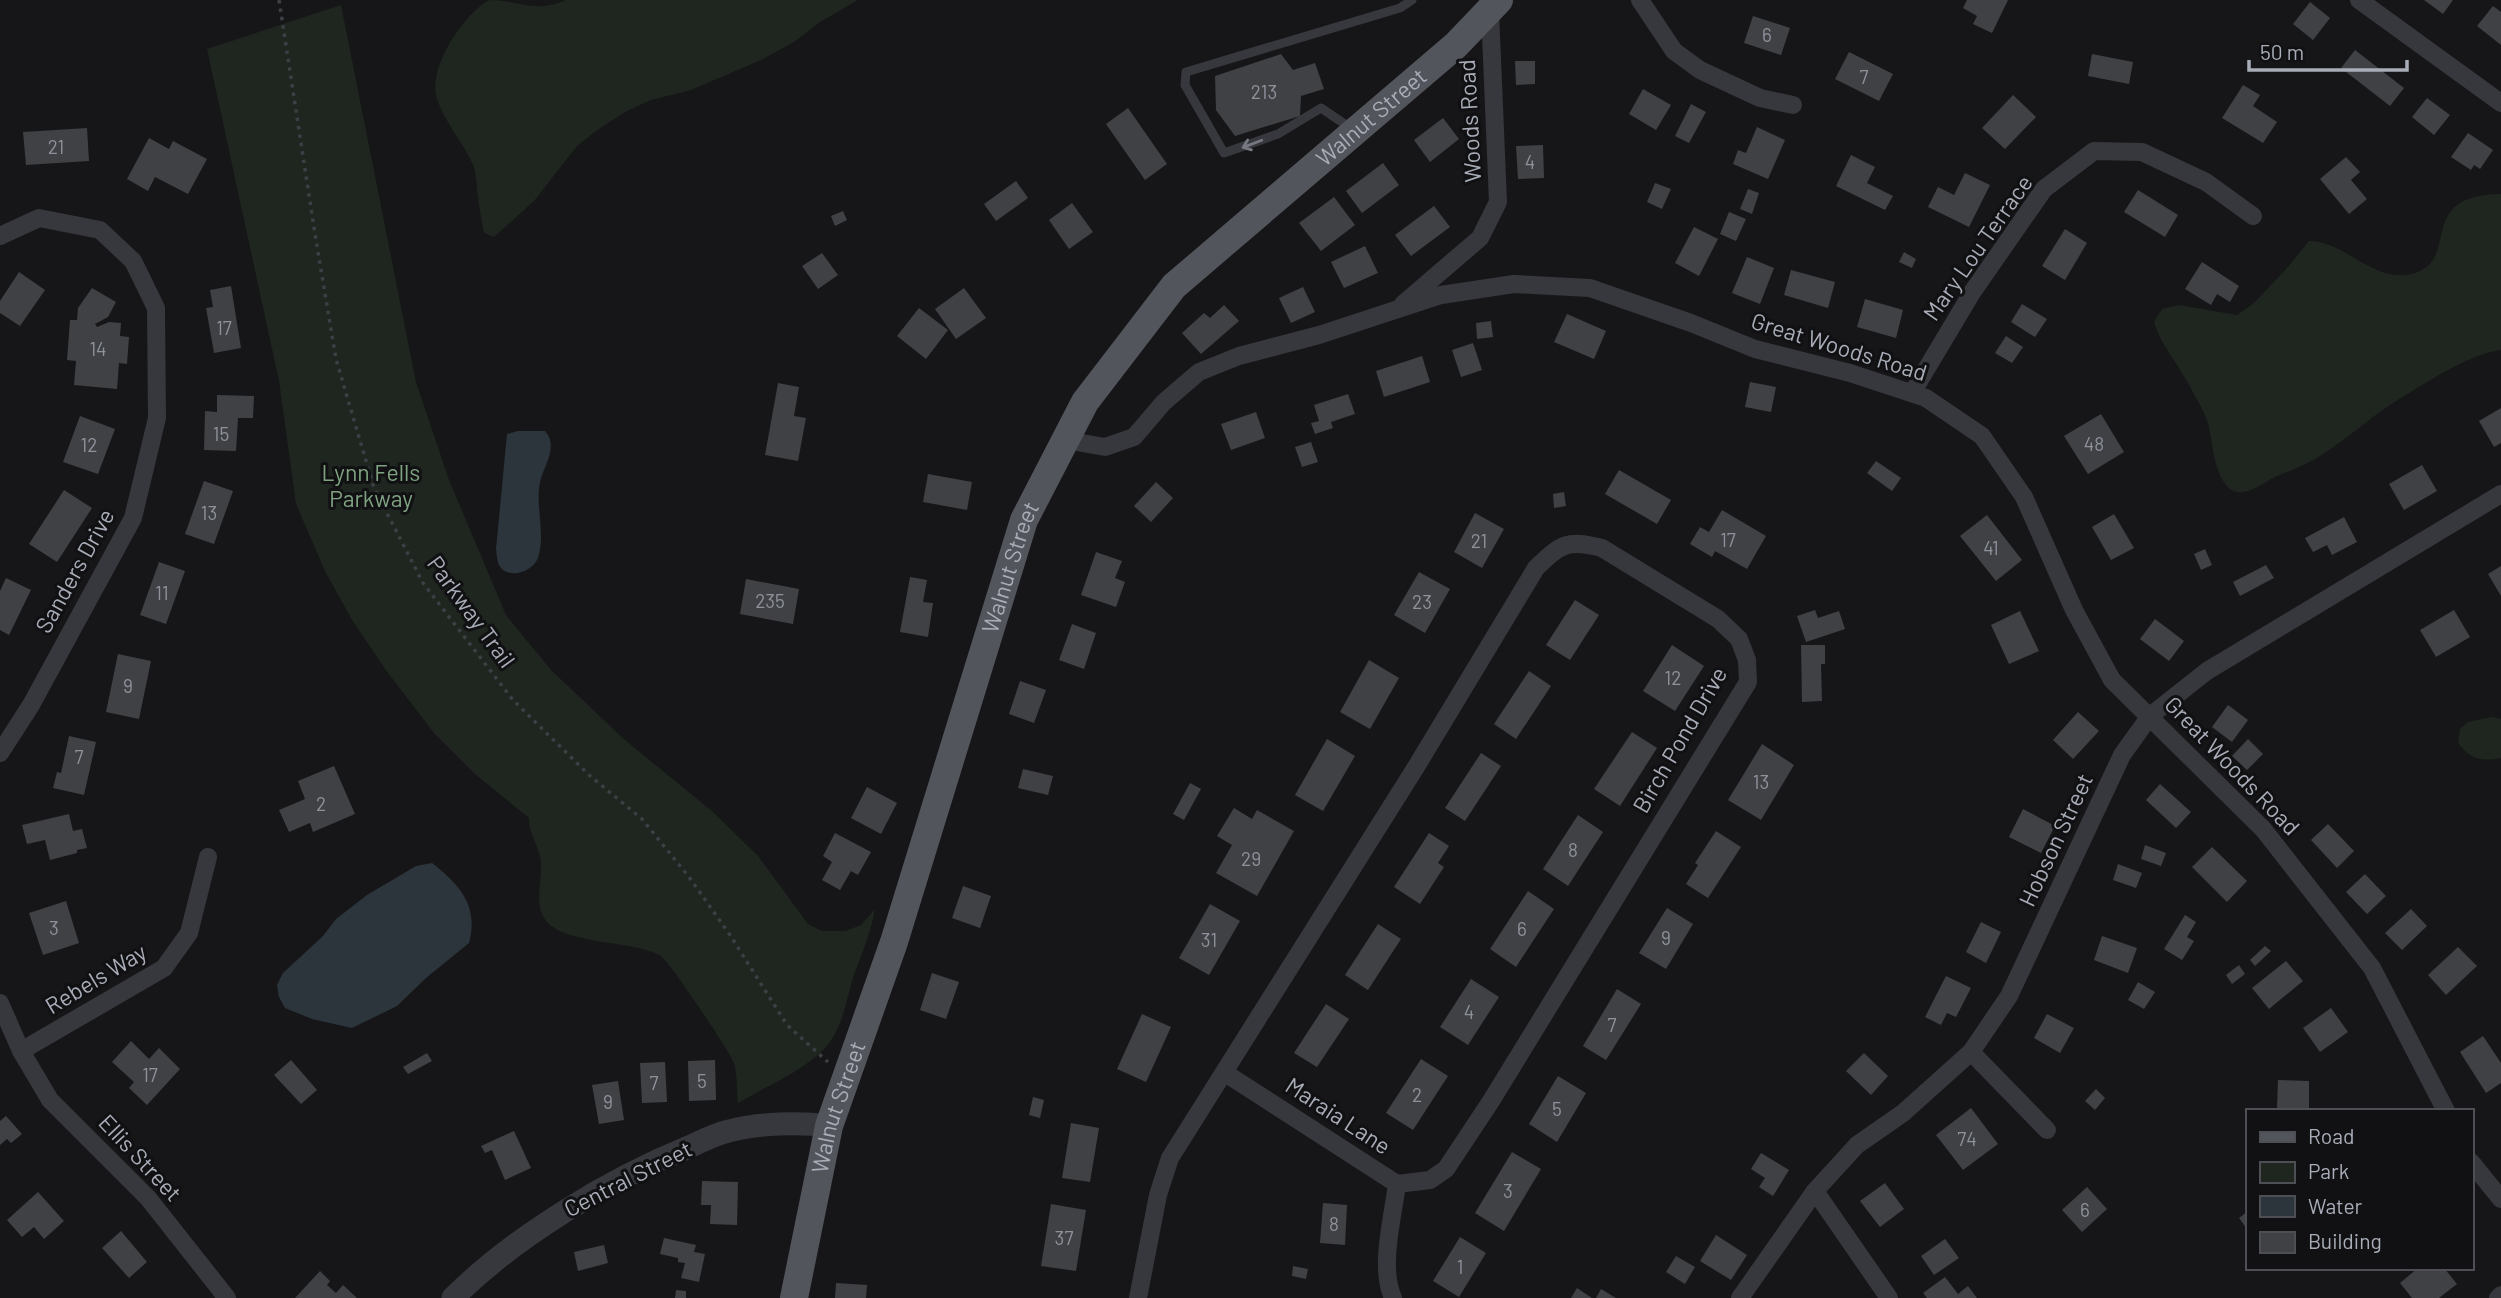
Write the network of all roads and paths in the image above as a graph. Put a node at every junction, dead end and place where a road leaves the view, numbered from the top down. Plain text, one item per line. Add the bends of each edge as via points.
1 (279, 0) edge
2 (1412, 0) edge
3 (1640, 0) edge
4 (2359, 0) edge
5 (1494, 6) edge
6 (2501, 103) edge
7 (1793, 105) dead end
8 (1354, 130) junction
9 (2253, 216) dead end
10 (0, 236) edge
11 (1395, 310) junction
12 (1912, 393) junction
13 (1065, 440) junction
14 (2501, 494) edge
15 (2150, 716) junction
16 (0, 753) edge
17 (208, 857) dead end
18 (0, 1003) edge
19 (21, 1051) junction
20 (1971, 1052) junction
21 (1225, 1073) junction
22 (845, 1078) junction
23 (2445, 1109) edge
24 (829, 1126) junction
25 (2047, 1130) dead end
26 (2473, 1164) edge
27 (1397, 1184) junction
28 (1815, 1191) junction
29 (2501, 1199) edge
30 (227, 1298) edge
31 (453, 1298) edge
32 (794, 1298) edge
33 (1138, 1298) edge
34 (1393, 1298) edge
35 (1741, 1298) edge
36 (1889, 1298) edge

1 - 22 path, Parkway Trail via 336,359 374,488 423,583 513,700 589,775 642,819 730,935 787,1025
8 -> 2 lane via 1321,107 1278,134 1224,153 1185,85 1186,72 1400,8
3 - 7 street via 1674,51 1700,70 1760,98
4 - 6 street
5 - 8 main road, Walnut Street
5 - 11 street, Woods Road via 1498,202 1480,238
8 - 13 main road, Walnut Street via 1174,286 1085,402
9 - 12 street, Mary Lou Terrace via 2206,182 2142,152 2094,150 2044,189 1973,291
10 - 16 street, Sanders Drive via 39,218 100,230 133,261 156,308 157,418 133,518
11 - 12 street, Great Woods Road via 1441,295 1514,284 1590,288 1755,349
11 - 13 street, Great Woods Road via 1199,372 1164,402 1134,437 1105,447
12 - 15 street, Great Woods Road via 1982,436 2024,498 2074,610 2112,680
13 - 22 main road, Walnut Street via 1024,520 894,942
14 - 15 street, Hobson Street via 2207,670
15 - 20 street, Hobson Street via 2122,755 2010,996
15 - 23 street, Great Woods Road via 2263,829 2372,968
17 - 19 street, Rebels Way via 189,933 164,968
18 - 19 street
19 - 30 street, Ellis Street via 50,1100 148,1198
20 - 25 street
20 - 28 street, Hobson Street via 1902,1113 1857,1145
21 - 27 street, Maraia Lane
21 - 27 street, Birch Pond Drive via 1536,568 1557,548 1581,542 1602,548 1718,619 1739,639 1748,681 1446,1169 1430,1181
21 - 33 street, Birch Pond Drive via 1170,1158
22 - 24 main road, Walnut Street
24 - 31 street, Central Street via 800,1122 729,1130 662,1158 561,1213
24 - 32 main road, Walnut Street
26 - 29 street
27 - 34 street, Maraia Lane via 1388,1253 1387,1284
28 - 35 street, Hobson Street
28 - 36 street

